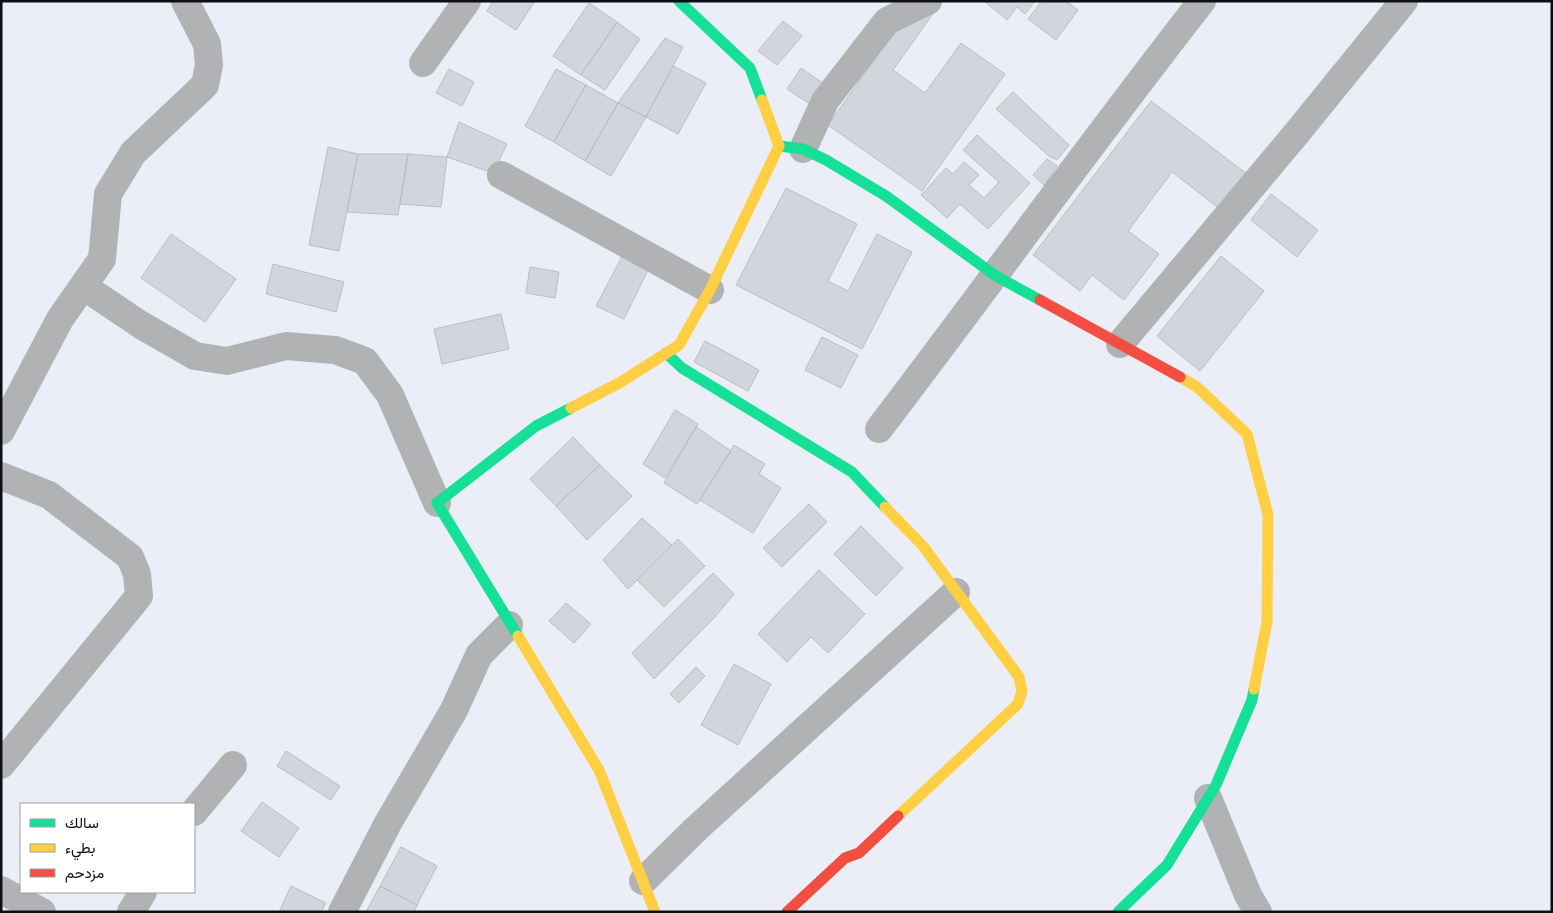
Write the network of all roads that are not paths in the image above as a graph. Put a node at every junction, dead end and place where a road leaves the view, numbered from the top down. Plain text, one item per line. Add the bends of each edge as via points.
1 (185, 1) edge
2 (467, 1) edge
3 (679, 1) edge
4 (928, 1) edge
5 (1202, 1) edge
6 (1404, 1) edge
7 (423, 63) dead end
8 (791, 148) junction
9 (501, 175) dead end
10 (996, 276) junction
11 (83, 286) junction
12 (710, 290) junction
13 (1120, 344) junction
14 (666, 353) junction
15 (879, 429) dead end
16 (1, 431) edge
17 (1, 476) edge
18 (437, 503) junction
19 (956, 592) junction
20 (510, 625) junction
21 (1, 765) edge
22 (233, 765) dead end
23 (1208, 798) junction
24 (195, 811) edge
25 (643, 881) junction
26 (1, 890) edge
27 (142, 893) edge
28 (42, 912) edge
29 (132, 912) edge
30 (342, 912) edge
31 (654, 912) edge
32 (787, 912) edge
33 (1118, 912) edge
34 (1258, 912) edge

1 - 11 street via 207,44 209,65 205,85 133,153 108,194 102,259
2 - 7 street
3 - 8 street via 750,68
4 - 8 street via 887,21
5 - 10 street
6 - 13 street
8 - 10 street via 826,160 886,196
8 - 12 street
9 - 12 street
10 - 13 street
10 - 15 street
11 - 16 street via 60,319
11 - 18 street via 195,356 227,361 286,346 335,350 365,361 390,395
12 - 14 street via 679,345
13 - 23 street via 1197,387 1247,434 1268,515 1267,622 1252,700
14 - 18 street via 621,382 536,426
14 - 19 street via 682,368 852,472 923,546
17 - 21 street via 49,495 130,556 137,574 139,596
18 - 20 street
19 - 25 street via 741,787
19 - 32 street via 1019,677 1022,691 1018,704 859,853 845,858
20 - 25 street via 599,770
20 - 30 street via 479,655 454,710 388,823
22 - 24 street
23 - 33 street via 1167,865
23 - 34 street
25 - 31 street
26 - 28 street
27 - 29 street

